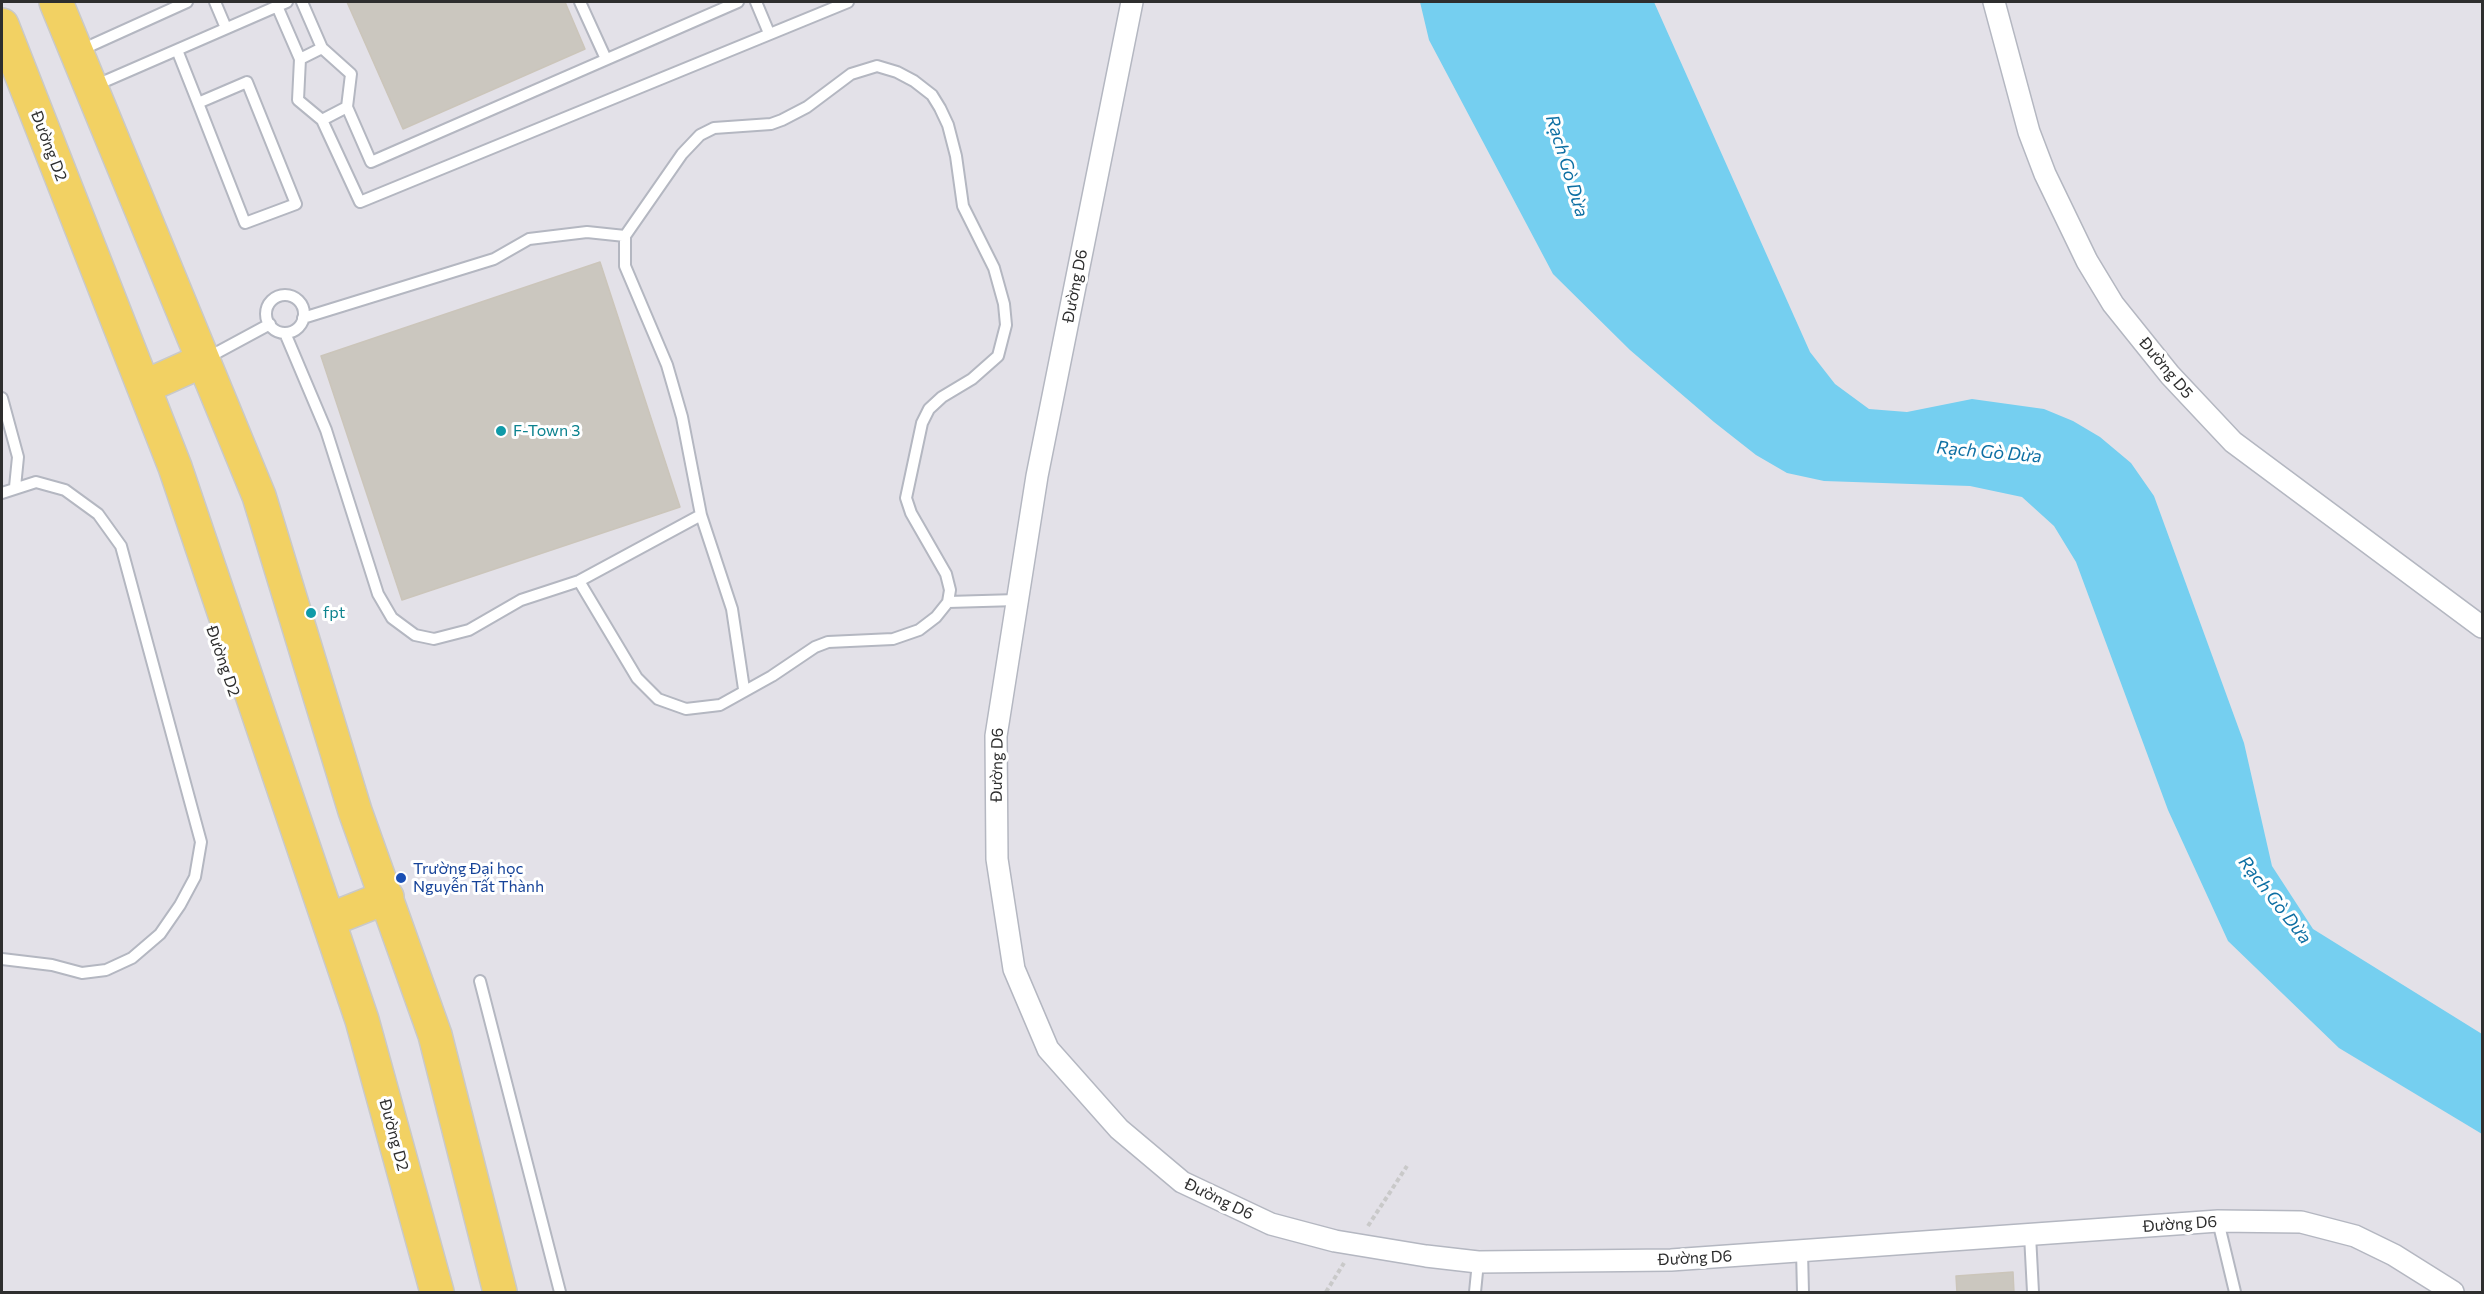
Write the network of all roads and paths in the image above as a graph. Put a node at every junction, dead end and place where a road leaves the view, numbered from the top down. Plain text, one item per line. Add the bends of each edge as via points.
1 (187, 2) edge
2 (215, 2) edge
3 (302, 2) edge
4 (580, 2) edge
5 (738, 2) edge
6 (756, 2) edge
7 (848, 2) edge
8 (1132, 2) edge
9 (1994, 2) edge
10 (282, 4) edge
11 (63, 6) edge
12 (2, 25) edge
13 (226, 28) junction
14 (769, 33) junction
15 (322, 48) junction
16 (177, 50) junction
17 (77, 52) junction
18 (300, 59) junction
19 (606, 59) junction
20 (2, 78) edge
21 (95, 98) junction
22 (198, 103) junction
23 (346, 107) junction
24 (322, 120) junction
25 (625, 236) junction
26 (97, 268) junction
27 (303, 318) junction
28 (270, 324) junction
29 (285, 333) junction
30 (202, 362) junction
31 (144, 387) junction
32 (2, 398) edge
33 (15, 487) junction
34 (2, 493) edge
35 (701, 515) junction
36 (579, 581) junction
37 (1017, 600) junction
38 (948, 602) junction
39 (2482, 627) edge
40 (744, 690) junction
41 (387, 897) junction
42 (329, 920) junction
43 (2, 959) edge
44 (348, 978) junction
45 (480, 981) dead end
46 (435, 1035) junction
47 (2218, 1221) junction
48 (2030, 1235) junction
49 (1802, 1251) junction
50 (1478, 1262) junction
51 (418, 1293) edge
52 (437, 1293) edge
53 (500, 1293) edge
54 (520, 1293) edge
55 (560, 1293) edge
56 (1475, 1293) edge
57 (1803, 1293) edge
58 (2033, 1293) edge
59 (2235, 1293) edge
60 (2453, 1293) edge

1 - 17 lane
2 - 13 lane
3 - 15 lane
4 - 19 lane
5 - 19 lane
6 - 14 lane
7 - 14 lane
8 - 37 street, Đường D6 via 1037,476
9 - 39 street, Đường D5 via 2029,132 2045,174 2087,261 2114,304 2170,375 2233,442
10 - 13 lane
10 - 18 lane
11 - 17 main road
12 - 26 main road, Đường D2
13 - 16 lane
14 - 24 lane via 360,202
15 - 18 lane
15 - 23 lane via 351,74
16 - 21 lane
16 - 22 lane
17 - 21 main road
18 - 24 lane via 297,100
19 - 23 lane via 371,162
20 - 26 main road, Đường D2 via 72,246
21 - 30 main road
22 - 22 lane via 245,223 296,204 247,82
23 - 24 lane
25 - 27 lane via 587,231 529,239 494,259
25 - 35 lane via 625,266 667,364
25 - 38 lane via 682,154 708,130 782,120 851,74 877,66 897,72 932,95 948,125 963,206 994,268 1005,304 1006,325 998,356 929,409 911,463 906,498 949,580
26 - 31 main road, Đường D2
27 - 28 lane via 298,300 281,296 268,307
27 - 29 lane via 297,328
28 - 29 lane
28 - 30 lane
29 - 36 lane via 326,430 378,594 399,624 424,639 457,634 521,600
30 - 31 main road
30 - 41 main road via 259,496 355,811
31 - 42 main road, Đường D2
32 - 33 lane via 18,457
33 - 34 lane
33 - 43 lane via 36,482 64,490 98,514 121,546 201,842 195,877 180,905 160,934 132,958 106,970 82,973
35 - 36 lane
35 - 40 lane via 732,609
36 - 40 lane via 637,678 658,699 686,709 708,708
37 - 38 lane
37 - 50 street, Đường D6 via 996,736 997,859 1014,969 1048,1049 1119,1129 1182,1182 1272,1224 1355,1245
38 - 40 lane via 929,624 906,636 821,644
41 - 42 main road
41 - 46 main road
42 - 44 main road, Đường D2
44 - 51 main road, Đường D2 via 341,1018
44 - 52 main road, Đường D2
45 - 55 lane
46 - 53 main road
46 - 54 main road via 458,1052
47 - 48 street, Đường D6
47 - 59 lane
47 - 60 street, Đường D6 via 2301,1222 2355,1236 2394,1255
48 - 49 street, Đường D6
48 - 58 lane
49 - 50 street, Đường D6 via 1671,1260
49 - 57 lane
50 - 56 lane

